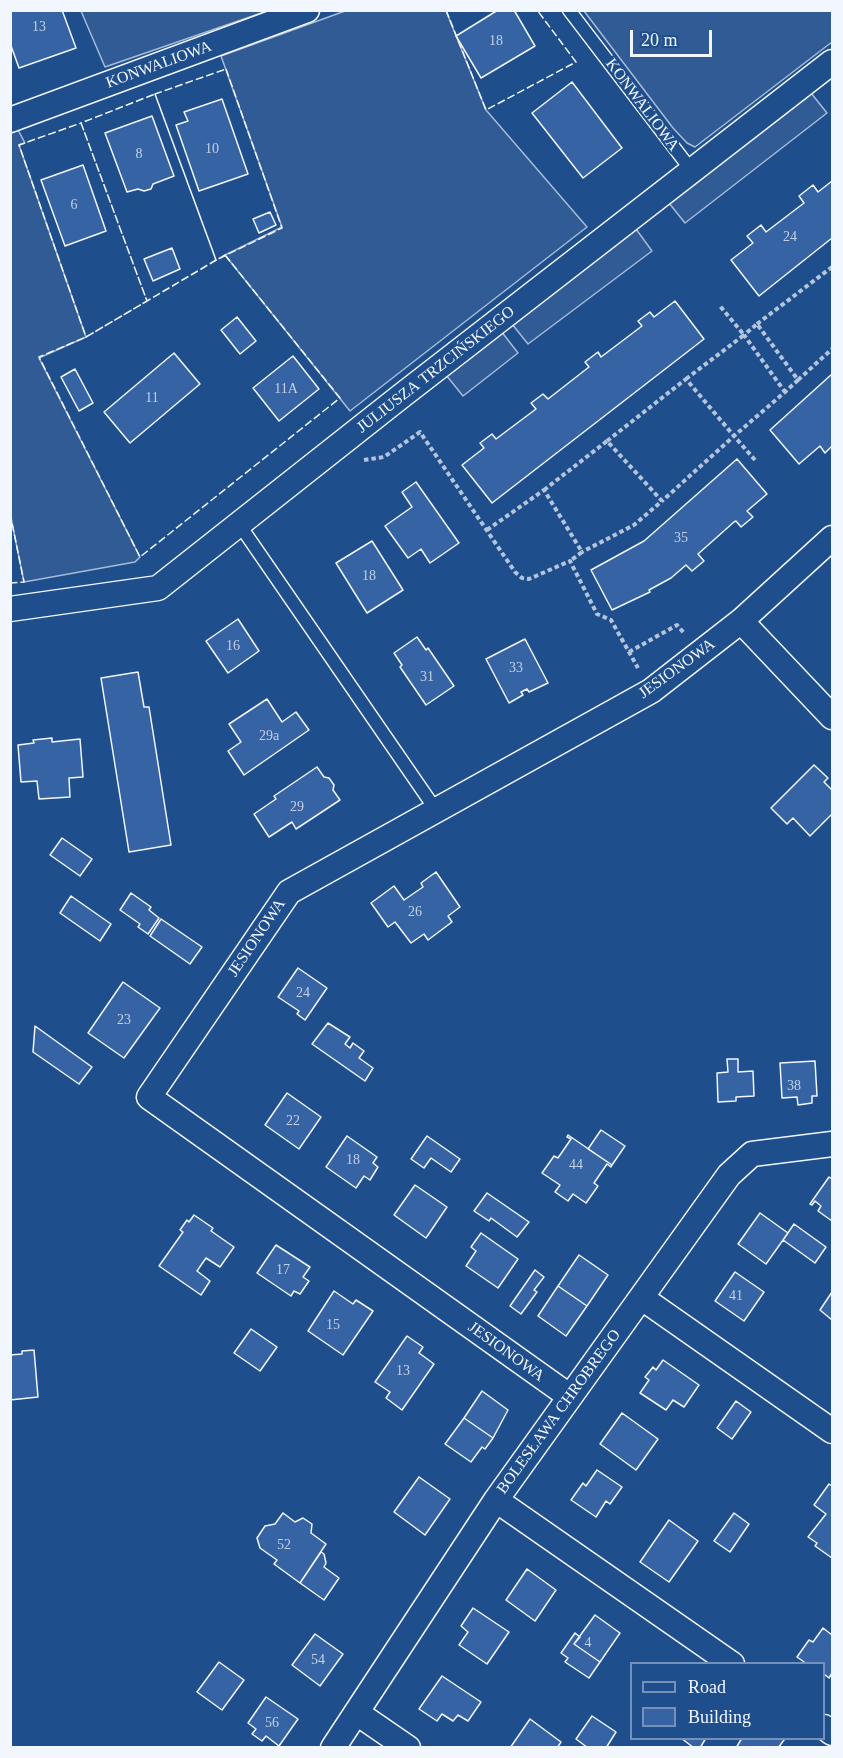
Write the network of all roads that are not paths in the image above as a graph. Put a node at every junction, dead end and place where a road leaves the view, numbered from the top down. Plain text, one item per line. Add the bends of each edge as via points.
1 (307, 10) edge
2 (569, 10) edge
3 (832, 62) edge
4 (10, 120) edge
5 (692, 171) junction
6 (239, 524) junction
7 (832, 538) edge
8 (10, 609) edge
9 (741, 621) junction
10 (832, 717) edge
11 (436, 810) junction
12 (832, 1144) edge
13 (642, 1298) junction
14 (569, 1396) junction
15 (832, 1431) edge
16 (496, 1500) junction
17 (729, 1662) edge
18 (357, 1713) junction
19 (333, 1748) edge
20 (408, 1748) edge

1 - 4 street, KONWALIOWA
2 - 5 lane, KONWALIOWA
3 - 5 street, JULIUSZA TRZCIŃSKIEGO
5 - 6 street, JULIUSZA TRZCIŃSKIEGO
6 - 8 street, JULIUSZA TRZCIŃSKIEGO via 158,588
6 - 11 lane
7 - 9 street, JESIONOWA
9 - 10 street
9 - 11 street, JESIONOWA via 651,691
11 - 14 street, JESIONOWA via 288,892 149,1097
12 - 13 street, BOLESŁAWA CHROBREGO via 752,1154 729,1175
13 - 14 street, BOLESŁAWA CHROBREGO
13 - 15 street
14 - 16 street, BOLESŁAWA CHROBREGO
16 - 17 street
16 - 18 street, BOLESŁAWA CHROBREGO
18 - 19 street, BOLESŁAWA CHROBREGO
18 - 20 street

